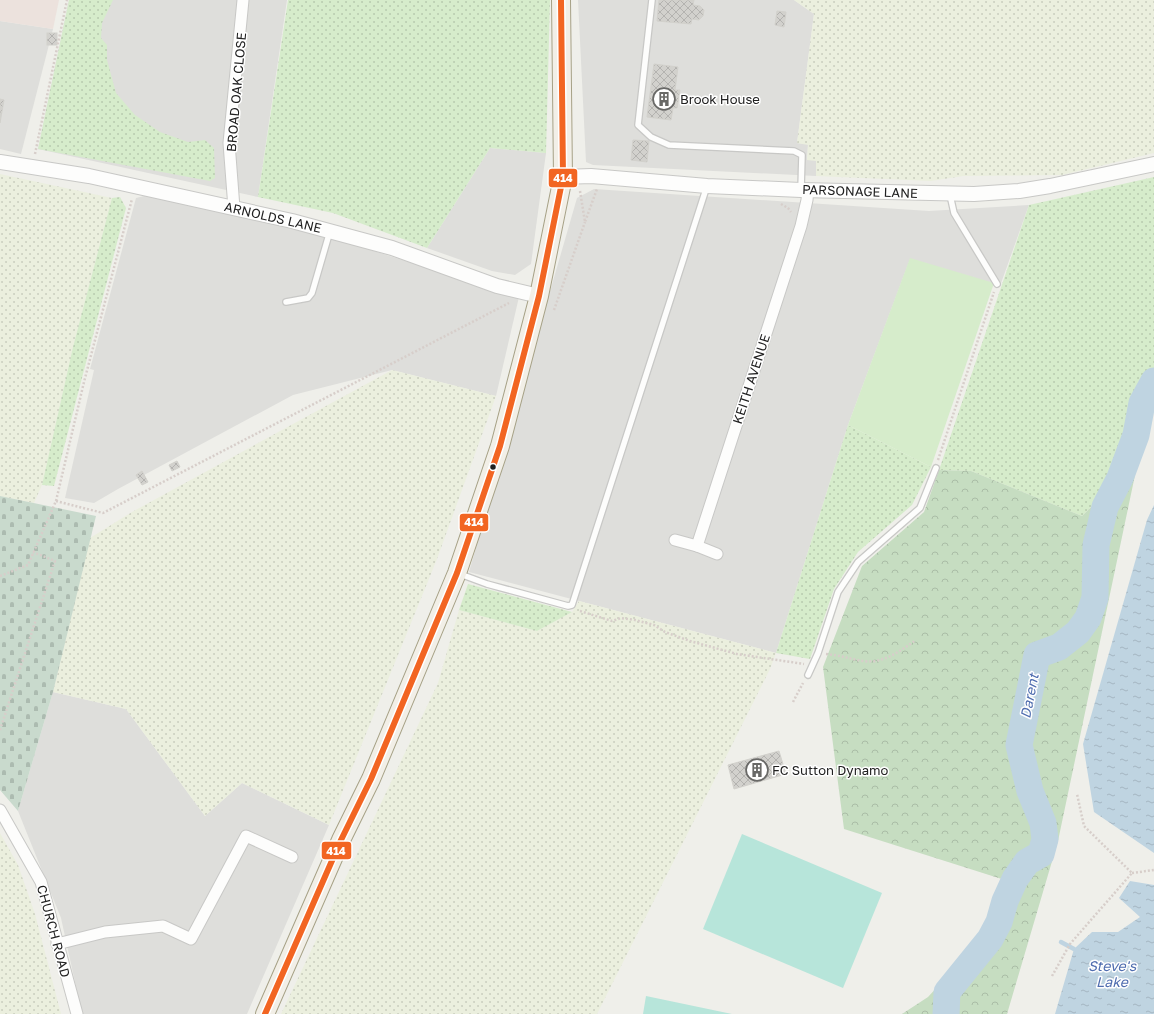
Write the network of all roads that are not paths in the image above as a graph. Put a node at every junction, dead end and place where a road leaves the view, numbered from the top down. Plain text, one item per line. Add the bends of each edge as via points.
1 (243, 0) edge
2 (561, 0) edge
3 (652, 0) edge
4 (0, 162) edge
5 (1154, 164) edge
6 (563, 177) junction
7 (707, 186) junction
8 (804, 189) junction
9 (950, 194) junction
10 (234, 208) junction
11 (330, 231) junction
12 (997, 284) road end
13 (539, 296) junction
14 (286, 302) dead end
15 (936, 468) road end
16 (675, 540) dead end
17 (697, 546) junction
18 (717, 554) dead end
19 (458, 573) junction
20 (808, 674) road end
21 (0, 810) edge
22 (292, 857) dead end
23 (57, 944) junction
24 (77, 1014) edge
25 (265, 1014) edge

1 - 10 street, BROAD OAK CLOSE via 229,143
2 - 6 main road
3 - 8 lane via 638,125 651,137 669,145 794,151 802,155
4 - 10 street, ARNOLDS LANE via 89,176
5 - 9 street, PARSONAGE LANE via 1019,191
6 - 7 street, PARSONAGE LANE via 591,176
6 - 13 main road
7 - 8 street, PARSONAGE LANE
7 - 19 lane via 572,605 487,584
8 - 9 street, PARSONAGE LANE
8 - 17 street, KEITH AVENUE via 807,200 801,226
9 - 12 lane via 954,213
10 - 11 street, ARNOLDS LANE
11 - 13 street, ARNOLDS LANE via 392,248 497,286
11 - 14 lane via 312,293 308,298
13 - 19 main road via 500,446
15 - 20 lane via 920,508 858,562 838,592 818,653
16 - 17 street
17 - 18 street
19 - 25 main road via 371,779 341,840
21 - 23 street, CHURCH ROAD via 41,882
22 - 23 street via 246,836 191,939 163,926 106,932
23 - 24 street, CHURCH ROAD

